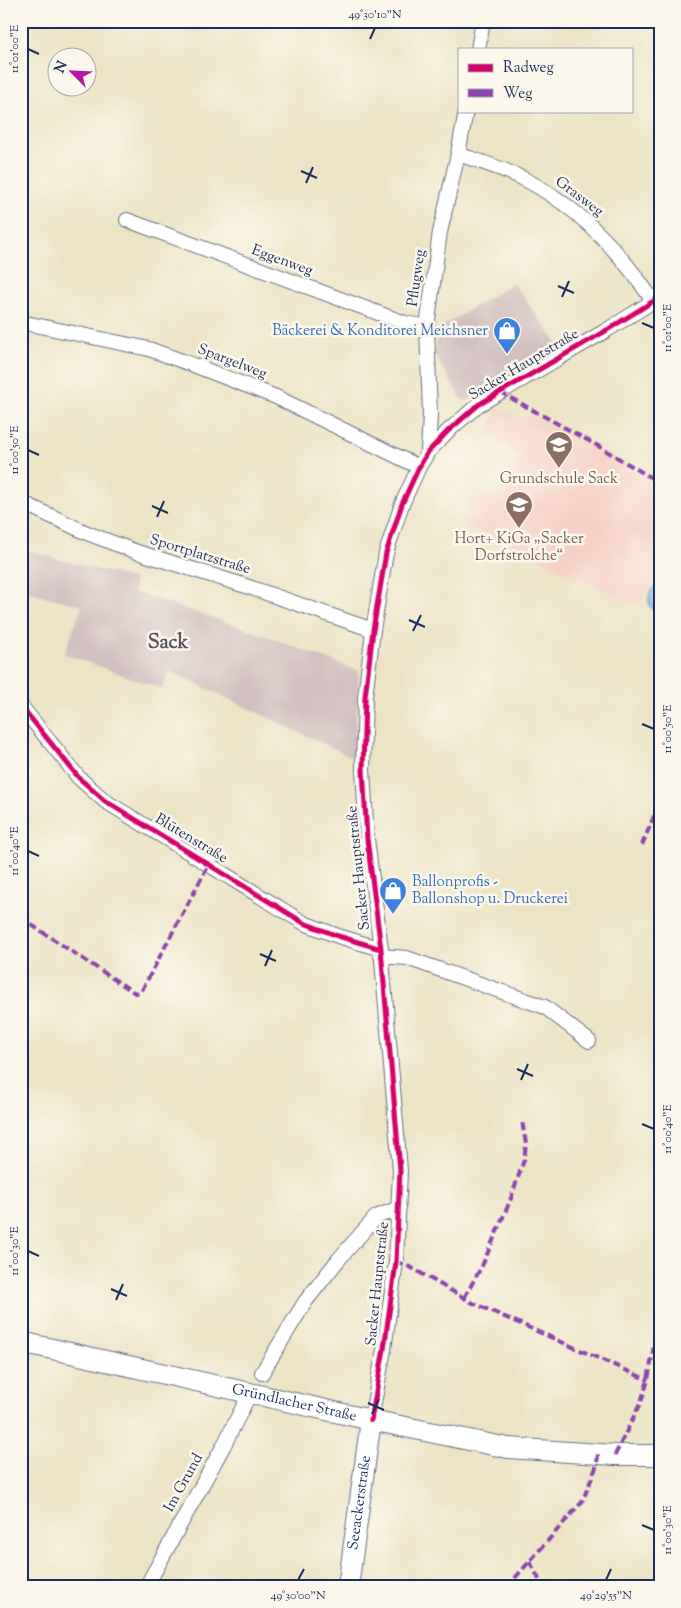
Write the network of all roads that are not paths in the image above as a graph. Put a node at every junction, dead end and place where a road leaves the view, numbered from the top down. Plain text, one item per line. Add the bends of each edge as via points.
1 (483, 21) edge
2 (478, 48) edge
3 (466, 112) edge
4 (458, 154) junction
5 (127, 220) dead end
6 (656, 299) edge
7 (21, 322) edge
8 (427, 327) junction
9 (428, 452) junction
10 (419, 467) junction
11 (21, 502) edge
12 (373, 630) junction
13 (21, 706) edge
14 (381, 952) junction
15 (589, 1041) dead end
16 (399, 1208) junction
17 (21, 1342) edge
18 (262, 1373) dead end
19 (250, 1393) junction
20 (371, 1420) junction
21 (660, 1455) edge
22 (146, 1587) edge
23 (348, 1587) edge

1 - 2 street
3 - 4 street, Pflugweg
4 - 6 street, Grasweg via 525,180 564,204 616,250
4 - 8 street, Pflugweg via 440,232
5 - 8 street, Eggenweg via 405,323
6 - 9 street, Sacker Hauptstraße via 478,405
7 - 10 street, Spargelweg via 149,349 196,366 276,396
8 - 9 street, Pflugweg
9 - 10 street, Sacker Hauptstraße
10 - 12 street, Sacker Hauptstraße via 402,504 386,553
11 - 12 street, Sportplatzstraße via 137,552
12 - 14 street, Sacker Hauptstraße via 365,696 363,769 366,839
13 - 14 street, Blütenstraße via 79,778 105,801 304,923
14 - 15 street, Blütenstraße via 407,958 545,1008
14 - 16 street, Sacker Hauptstraße via 400,1156
16 - 18 street via 376,1217 339,1259 305,1302
16 - 20 street, Sacker Hauptstraße via 396,1262
17 - 19 main road, Gründlacher Straße
19 - 20 main road, Gründlacher Straße
19 - 22 street, Im Grund
20 - 21 main road, Gründlacher Straße via 508,1448
20 - 23 main road, Seeackerstraße

